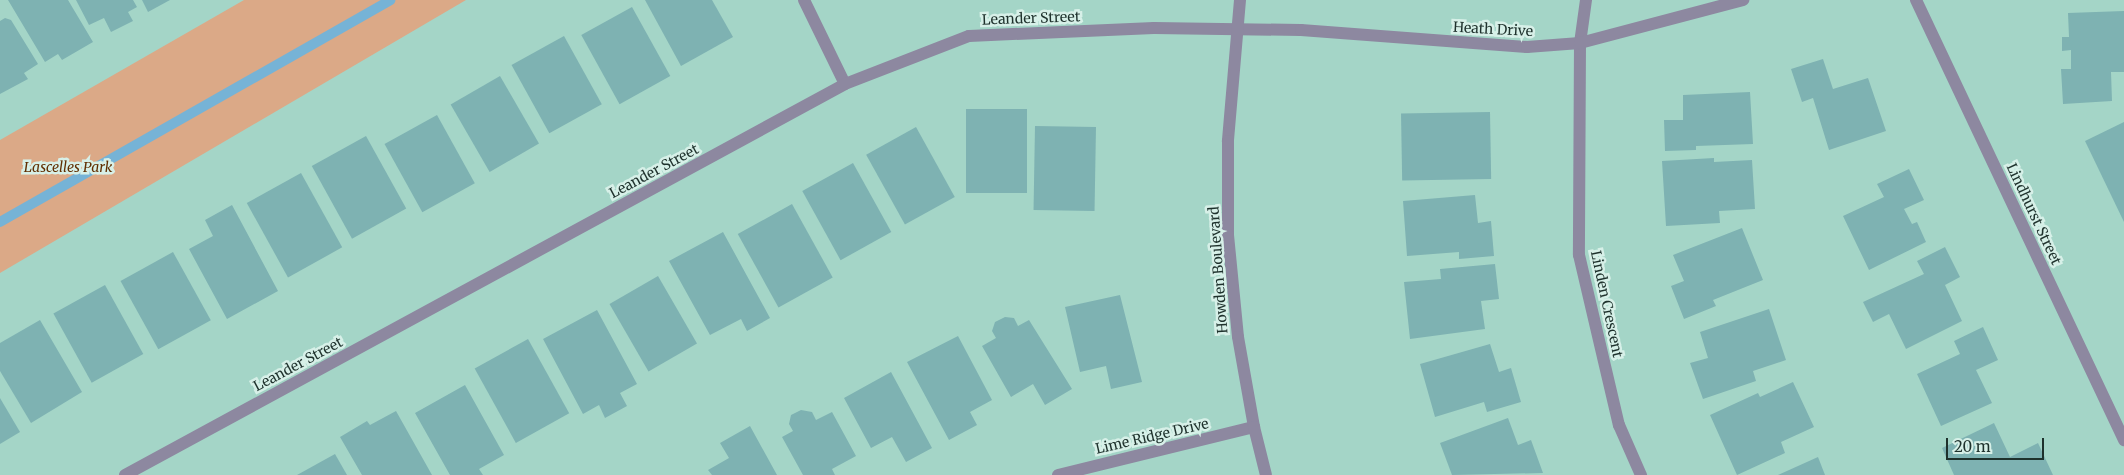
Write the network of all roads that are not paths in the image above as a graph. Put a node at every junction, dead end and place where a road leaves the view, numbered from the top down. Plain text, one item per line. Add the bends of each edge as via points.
1 (804, 0) edge
2 (1240, 0) edge
3 (1586, 0) edge
4 (1743, 0) edge
5 (1916, 0) edge
6 (1236, 29) junction
7 (1580, 42) junction
8 (845, 84) junction
9 (1254, 427) junction
10 (2124, 440) edge
11 (125, 475) edge
12 (1058, 475) edge
13 (1266, 475) edge
14 (1642, 475) edge

1 - 8 street
2 - 6 street, Howden Boulevard
3 - 7 street, Linden Crescent
4 - 7 street, Heath Drive
5 - 10 street, Lindhurst Street
6 - 7 street, Heath Drive via 1301,30 1527,48
6 - 8 street, Leander Street via 1154,28 968,36
6 - 9 street, Howden Boulevard via 1228,141 1228,235 1238,338
7 - 14 street, Linden Crescent via 1580,255 1618,425
8 - 11 street, Leander Street
9 - 12 street, Lime Ridge Drive
9 - 13 street, Howden Boulevard

